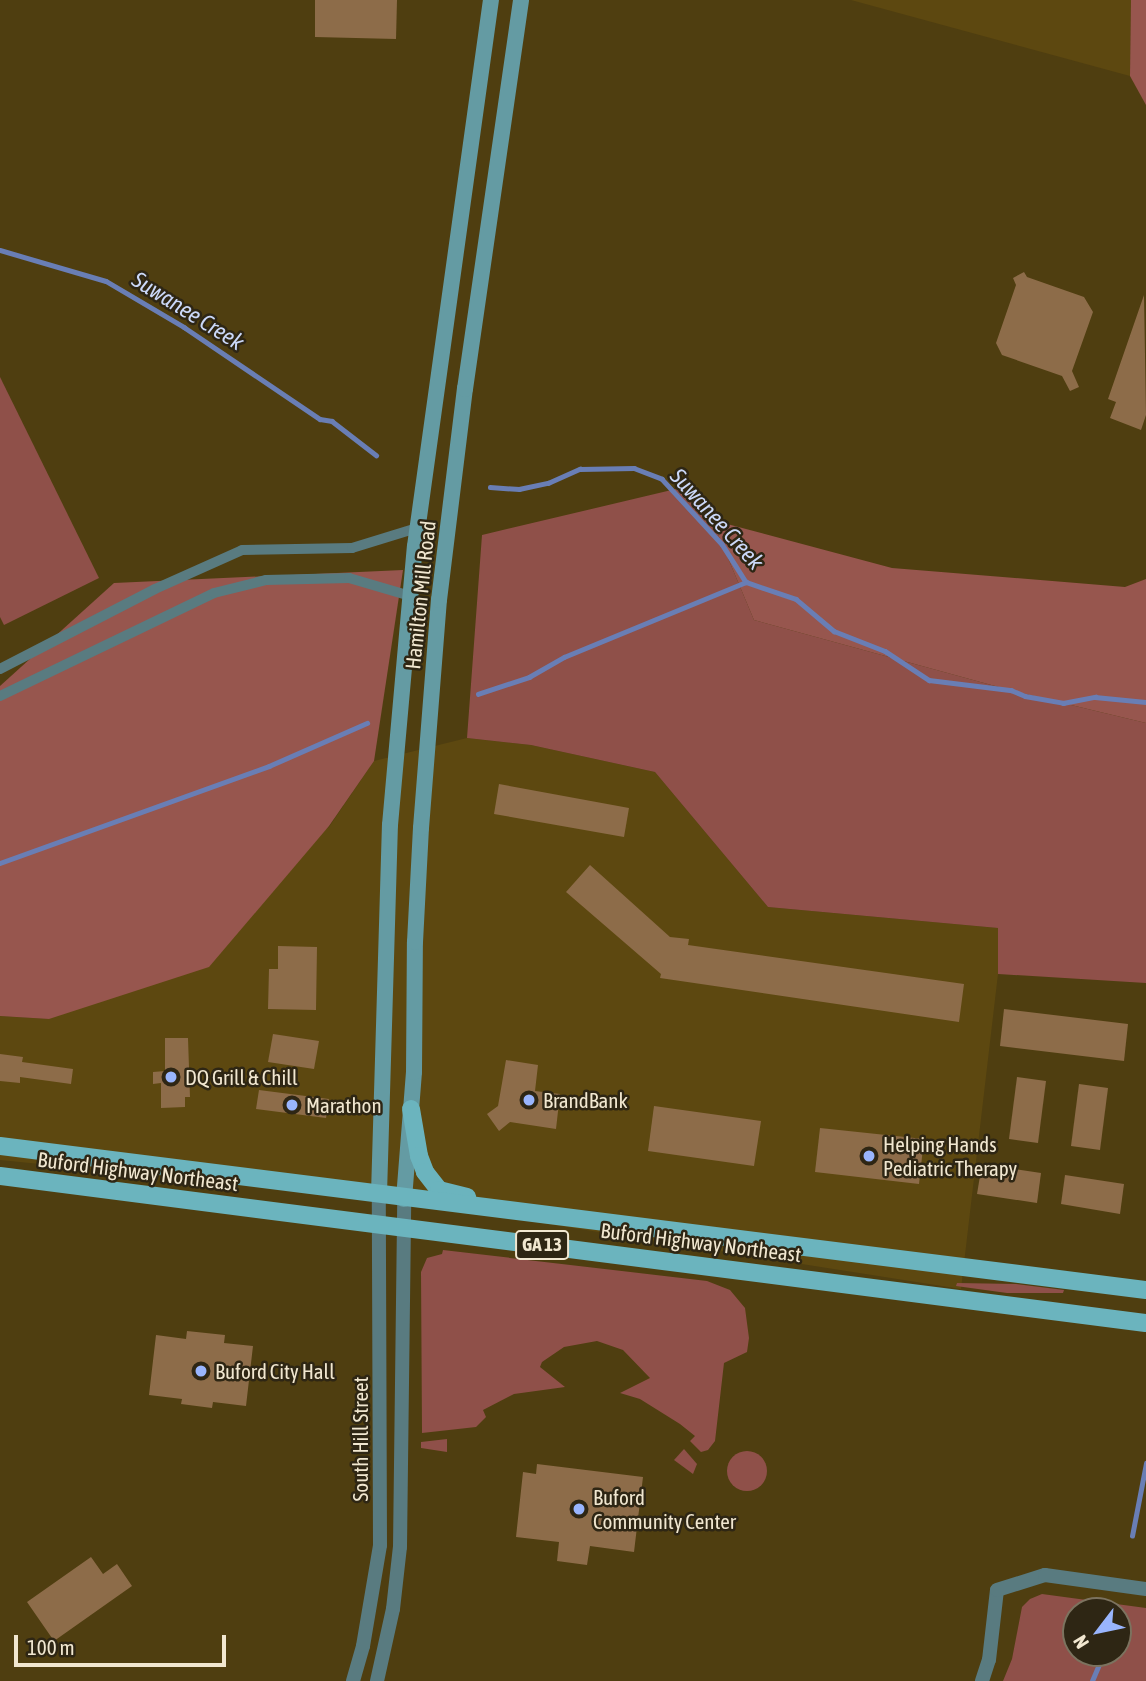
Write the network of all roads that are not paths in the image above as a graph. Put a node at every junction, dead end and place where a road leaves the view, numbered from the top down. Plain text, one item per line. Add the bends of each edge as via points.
1 (491, 0) edge
2 (521, 0) edge
3 (417, 528) junction
4 (410, 596) junction
5 (0, 669) edge
6 (0, 696) edge
7 (411, 1109) junction
8 (0, 1146) edge
9 (0, 1176) edge
10 (379, 1194) junction
11 (404, 1199) junction
12 (520, 1212) junction
13 (380, 1225) junction
14 (403, 1228) junction
15 (1146, 1290) edge
16 (1146, 1323) edge
17 (1146, 1589) edge
18 (353, 1681) edge
19 (377, 1681) edge
20 (982, 1681) edge

1 - 3 main road, Hamilton Mill Road
2 - 7 main road, Hamilton Mill Road via 439,600 418,879
3 - 4 main road, Hamilton Mill Road
3 - 5 street via 352,548 242,550
4 - 6 street via 349,578 266,580 214,593
4 - 10 main road, Hamilton Mill Road via 390,825
7 - 11 main road, Hamilton Mill Road
7 - 12 main road via 419,1156 439,1190
8 - 10 main road, Buford Highway Northeast / GA 13
9 - 13 main road, Buford Highway Northeast / GA 13
10 - 11 main road, Buford Highway Northeast / GA 13
10 - 13 street, South Hill Street
11 - 12 main road, Buford Highway Northeast / GA 13
11 - 14 street, South Hill Street
12 - 15 main road, Buford Highway Northeast / GA 13
13 - 14 main road, Buford Highway Northeast / GA 13
13 - 18 street, South Hill Street via 380,1545
14 - 16 main road, Buford Highway Northeast / GA 13
14 - 19 street, South Hill Street via 400,1547 393,1609
17 - 20 street via 1045,1575 997,1590

